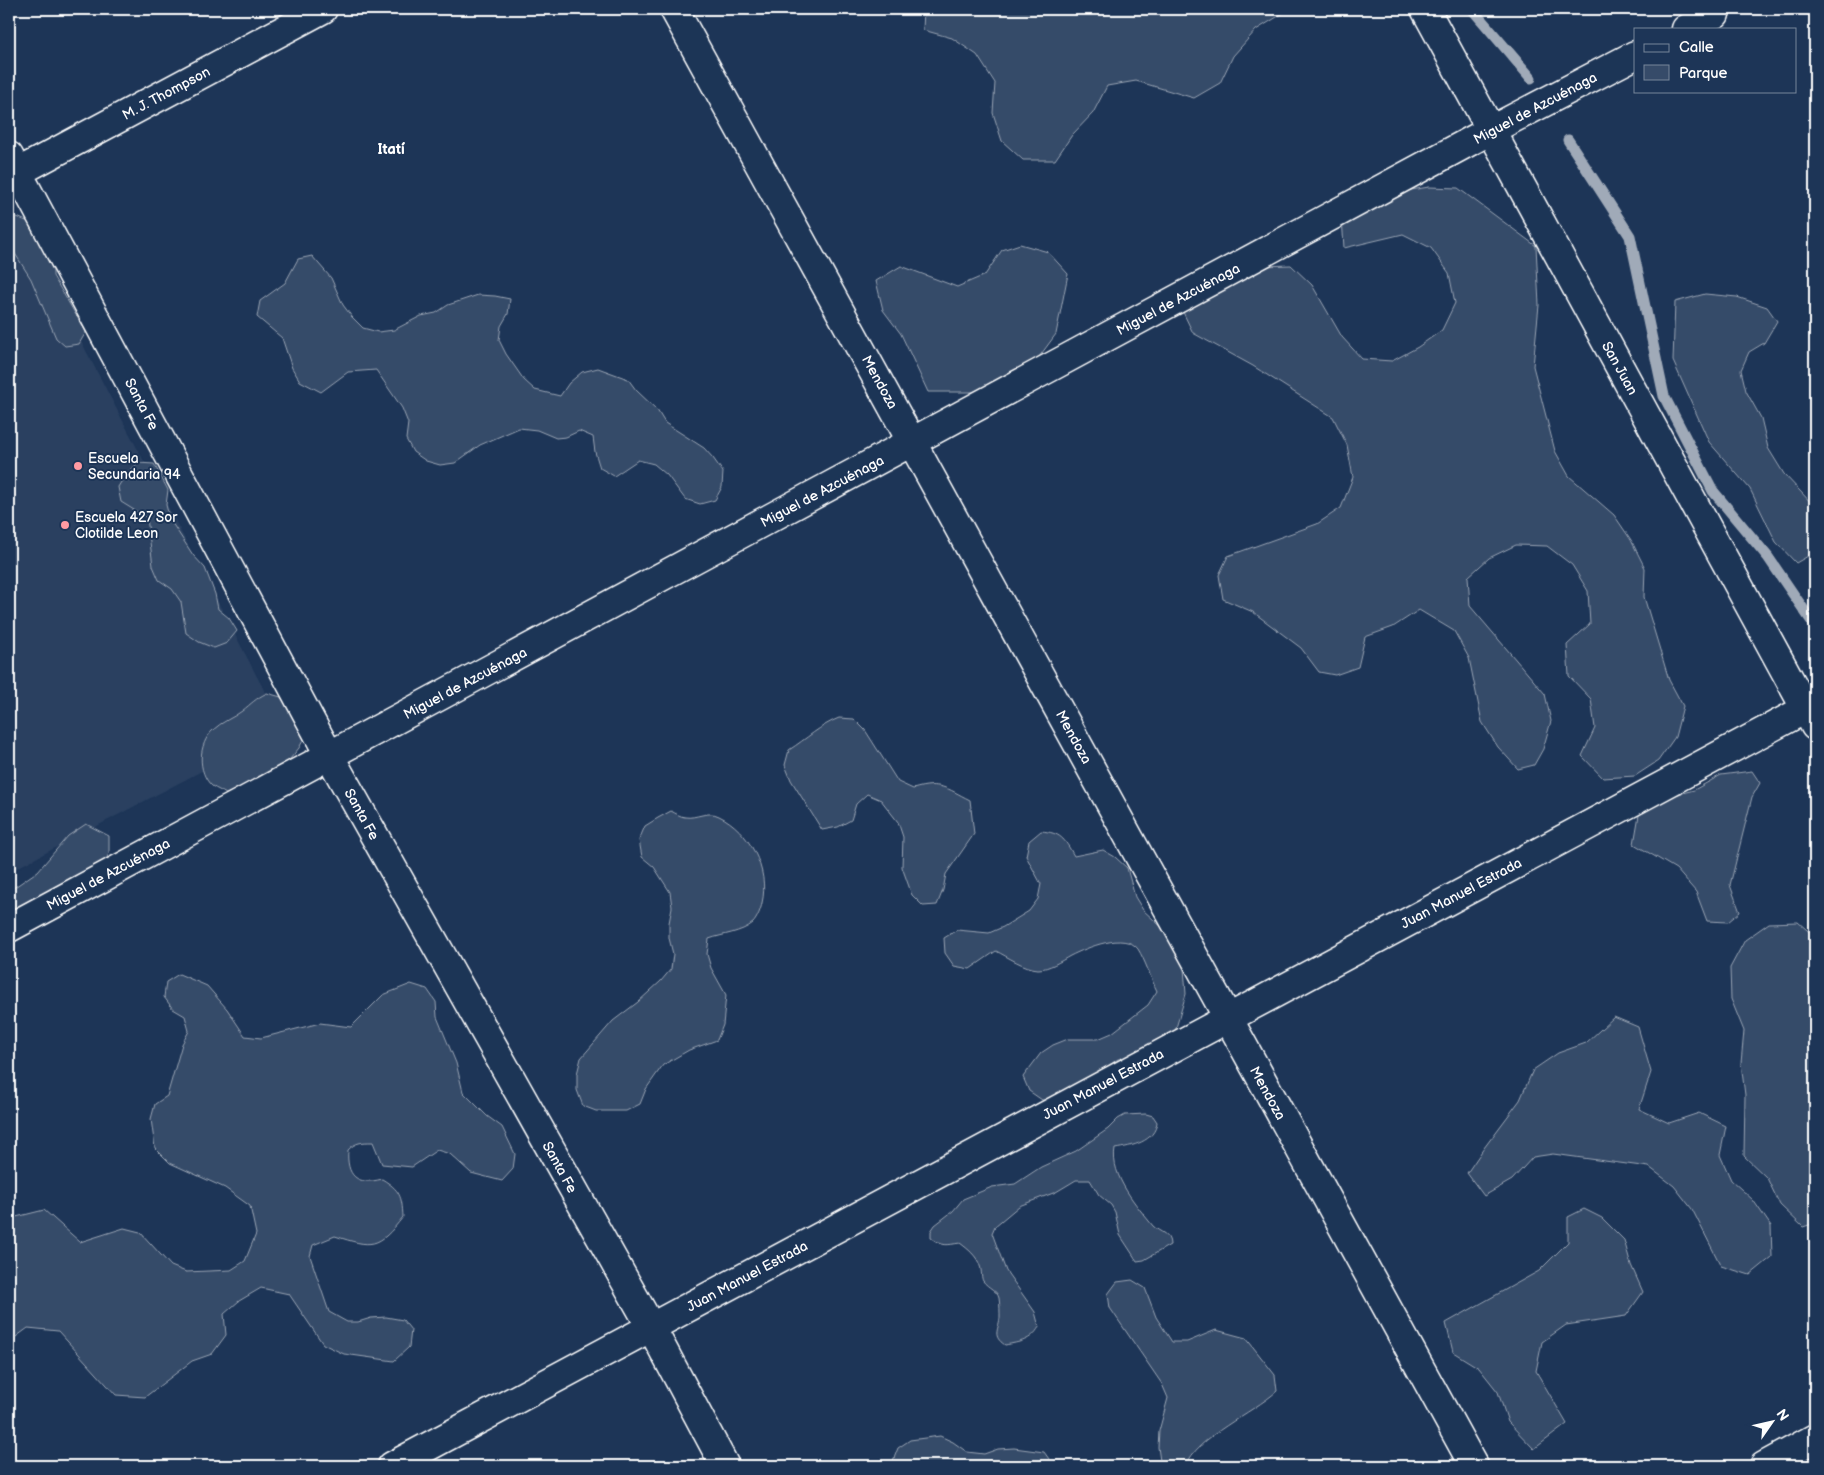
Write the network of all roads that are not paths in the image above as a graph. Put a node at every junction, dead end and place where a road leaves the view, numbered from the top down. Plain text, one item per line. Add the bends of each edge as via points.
1 (324, 9) edge
2 (674, 9) edge
3 (1425, 9) edge
4 (1715, 14) dead end
5 (1688, 28) edge
6 (1634, 56) edge
7 (1491, 130) junction
8 (12, 168) edge
9 (913, 442) junction
10 (1812, 713) edge
11 (329, 755) junction
12 (9, 928) edge
13 (1227, 1018) junction
14 (651, 1328) junction
15 (1815, 1438) edge
16 (392, 1466) edge
17 (725, 1466) edge
18 (1474, 1466) edge
19 (1764, 1466) edge

1 - 8 street, M. J. Thompson
2 - 9 street, Mendoza
3 - 7 street, San Juan
4 - 5 street
6 - 7 street, Miguel de Azcuénaga
7 - 9 street, Miguel de Azcuénaga
7 - 10 street, San Juan
8 - 11 street, Santa Fe
9 - 11 street, Miguel de Azcuénaga
9 - 13 street, Mendoza
10 - 13 street, Juan Manuel Estrada
11 - 12 street, Miguel de Azcuénaga
11 - 14 street, Santa Fe
13 - 14 street, Juan Manuel Estrada
13 - 18 street, Mendoza
14 - 16 street, Juan Manuel Estrada
14 - 17 street, Santa Fe
15 - 19 street

